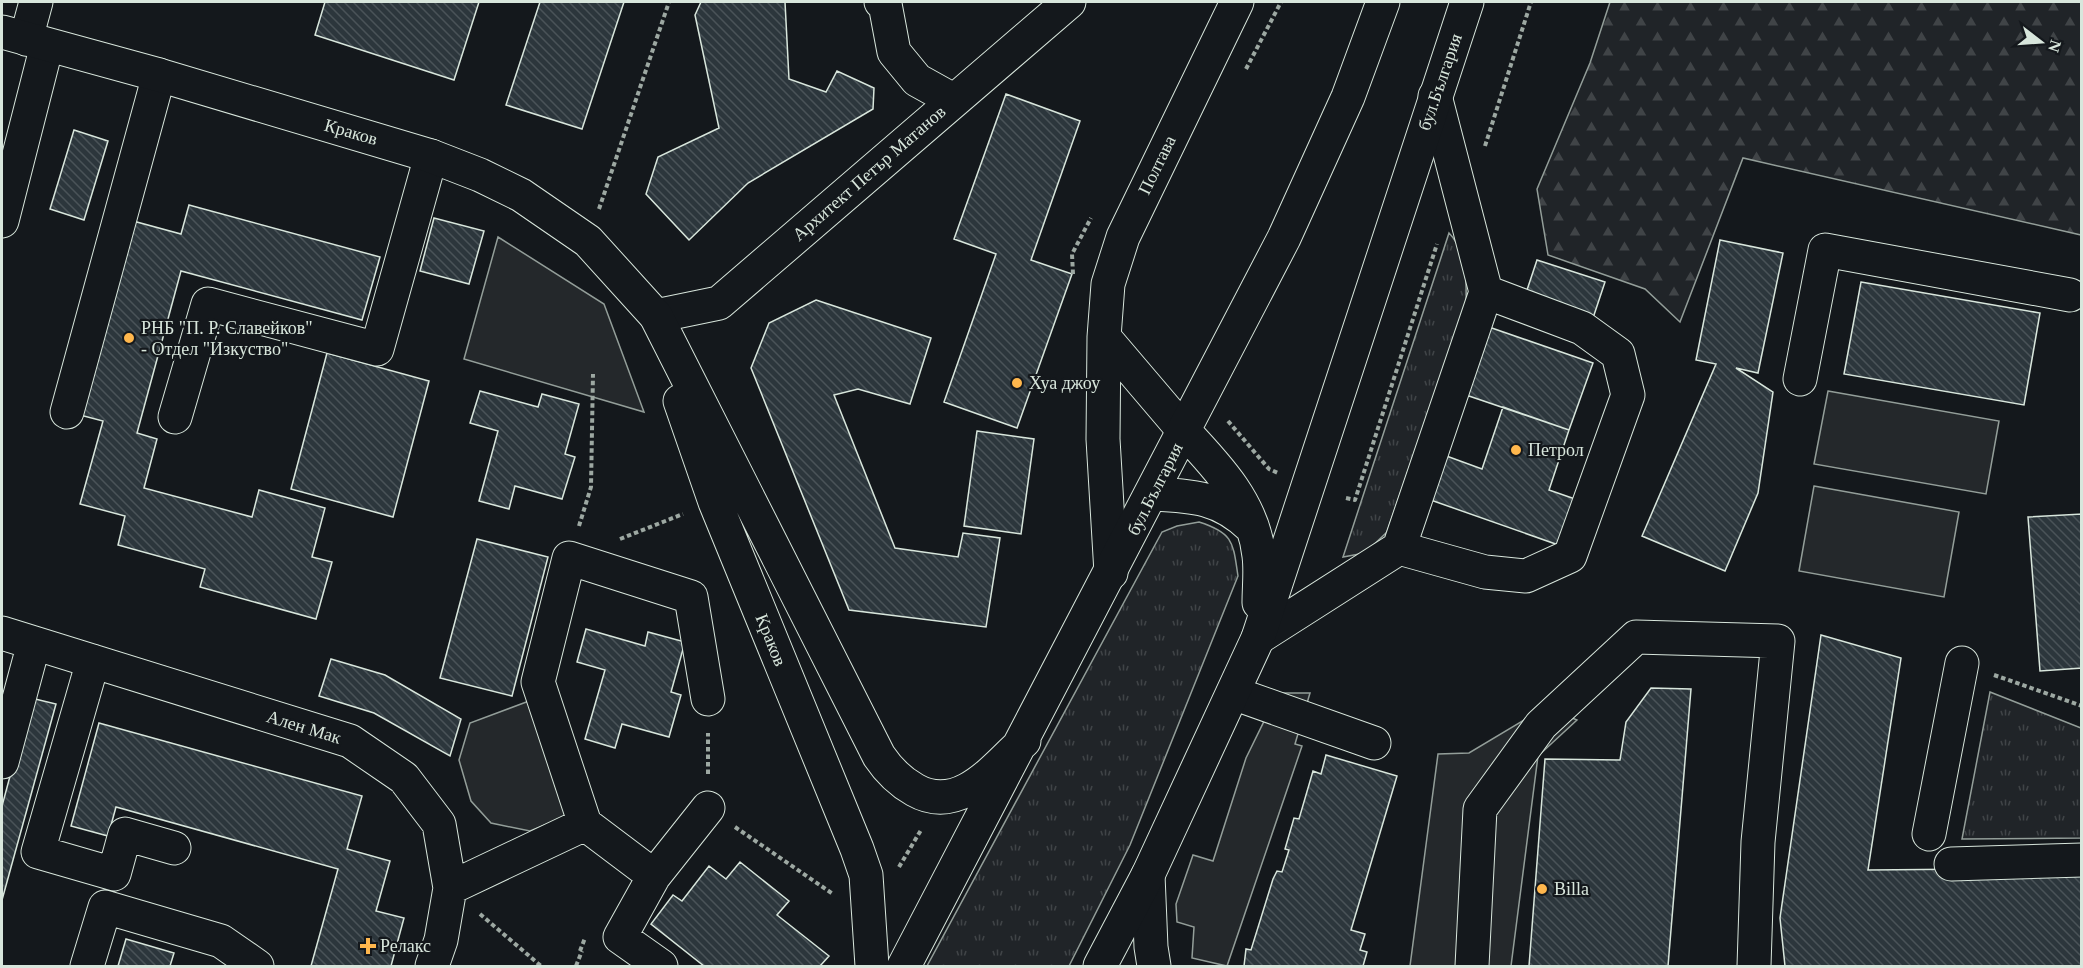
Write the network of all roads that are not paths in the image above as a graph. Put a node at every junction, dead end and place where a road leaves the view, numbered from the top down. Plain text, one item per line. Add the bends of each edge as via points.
1 (36, 2) edge
2 (884, 2) edge
3 (1069, 2) edge
4 (1237, 2) edge
5 (1383, 2) edge
6 (1467, 2) edge
7 (25, 39) edge
8 (159, 75) junction
9 (1435, 96) junction
10 (953, 100) junction
11 (431, 156) junction
12 (2, 221) edge
13 (1486, 292) junction
14 (2070, 295) dead end
15 (656, 316) junction
16 (1104, 337) junction
17 (1800, 379) dead end
18 (67, 412) dead end
19 (176, 417) dead end
20 (1185, 431) junction
21 (1152, 494) junction
22 (1255, 530) junction
23 (1399, 548) junction
24 (1111, 573) junction
25 (2, 633) edge
26 (1258, 638) junction
27 (34, 643) junction
28 (93, 661) junction
29 (1962, 663) road end
30 (1233, 693) junction
31 (708, 699) road end
32 (1024, 741) junction
33 (1374, 743) dead end
34 (2, 762) edge
35 (708, 808) road end
36 (585, 824) junction
37 (1929, 834) dead end
38 (174, 848) dead end
39 (2082, 860) edge
40 (1951, 864) dead end
41 (1148, 875) junction
42 (654, 876) junction
43 (450, 888) junction
44 (87, 966) edge
45 (257, 966) edge
46 (432, 966) edge
47 (661, 966) edge
48 (872, 966) edge
49 (904, 966) edge
50 (1100, 966) edge
51 (1154, 966) edge
52 (1472, 966) edge
53 (1754, 966) edge

1 - 7 main road
2 - 10 main road via 894,52 917,80
3 - 10 main road, Архитект Петър Матанов
4 - 16 main road, Полтава via 1123,237 1108,284
5 - 20 main road, бул.България via 1348,97 1284,238
6 - 9 main road, бул.България
7 - 8 main road, Краков
7 - 12 main road
8 - 11 main road, Краков
8 - 18 main road
9 - 13 main road
9 - 26 main road, бул.България
10 - 15 main road, Архитект Петър Матанов via 719,303
11 - 15 main road, Краков via 521,195 588,241
11 - 19 main road via 377,349 208,304
13 - 23 main road
13 - 23 main road via 1591,334 1618,354 1628,395 1570,556 1526,576 1485,572
14 - 17 main road via 1825,250
15 - 32 main road, Краков via 891,774 922,795 953,797 969,790
15 - 48 main road, Краков via 715,502 866,875
16 - 20 main road
16 - 24 main road, Полтава via 1103,439
20 - 21 main road, бул.България
20 - 22 main road via 1219,468
21 - 22 main road via 1194,496 1218,503 1237,513
21 - 24 main road, бул.България
22 - 26 main road via 1259,557
23 - 26 main road
24 - 32 main road, бул.България
25 - 27 main road, Ален Мак
26 - 30 main road, бул.България
27 - 28 main road, Ален Мак
27 - 34 main road
28 - 38 main road via 38,852 114,874 125,834
28 - 43 main road, Ален Мак via 350,741 404,778 439,824
29 - 37 main road
30 - 33 main road
30 - 41 main road, бул.България
31 - 36 main road via 691,597 569,558 538,682
32 - 49 main road, бул.България
35 - 42 main road
36 - 42 main road
36 - 43 main road
39 - 40 main road
41 - 50 main road, бул.България
41 - 51 main road
42 - 47 main road via 620,937
43 - 46 main road, Ален Мак
44 - 45 main road via 105,907 221,941
52 - 53 main road via 1480,809 1540,725 1636,637 1778,641 1758,842

